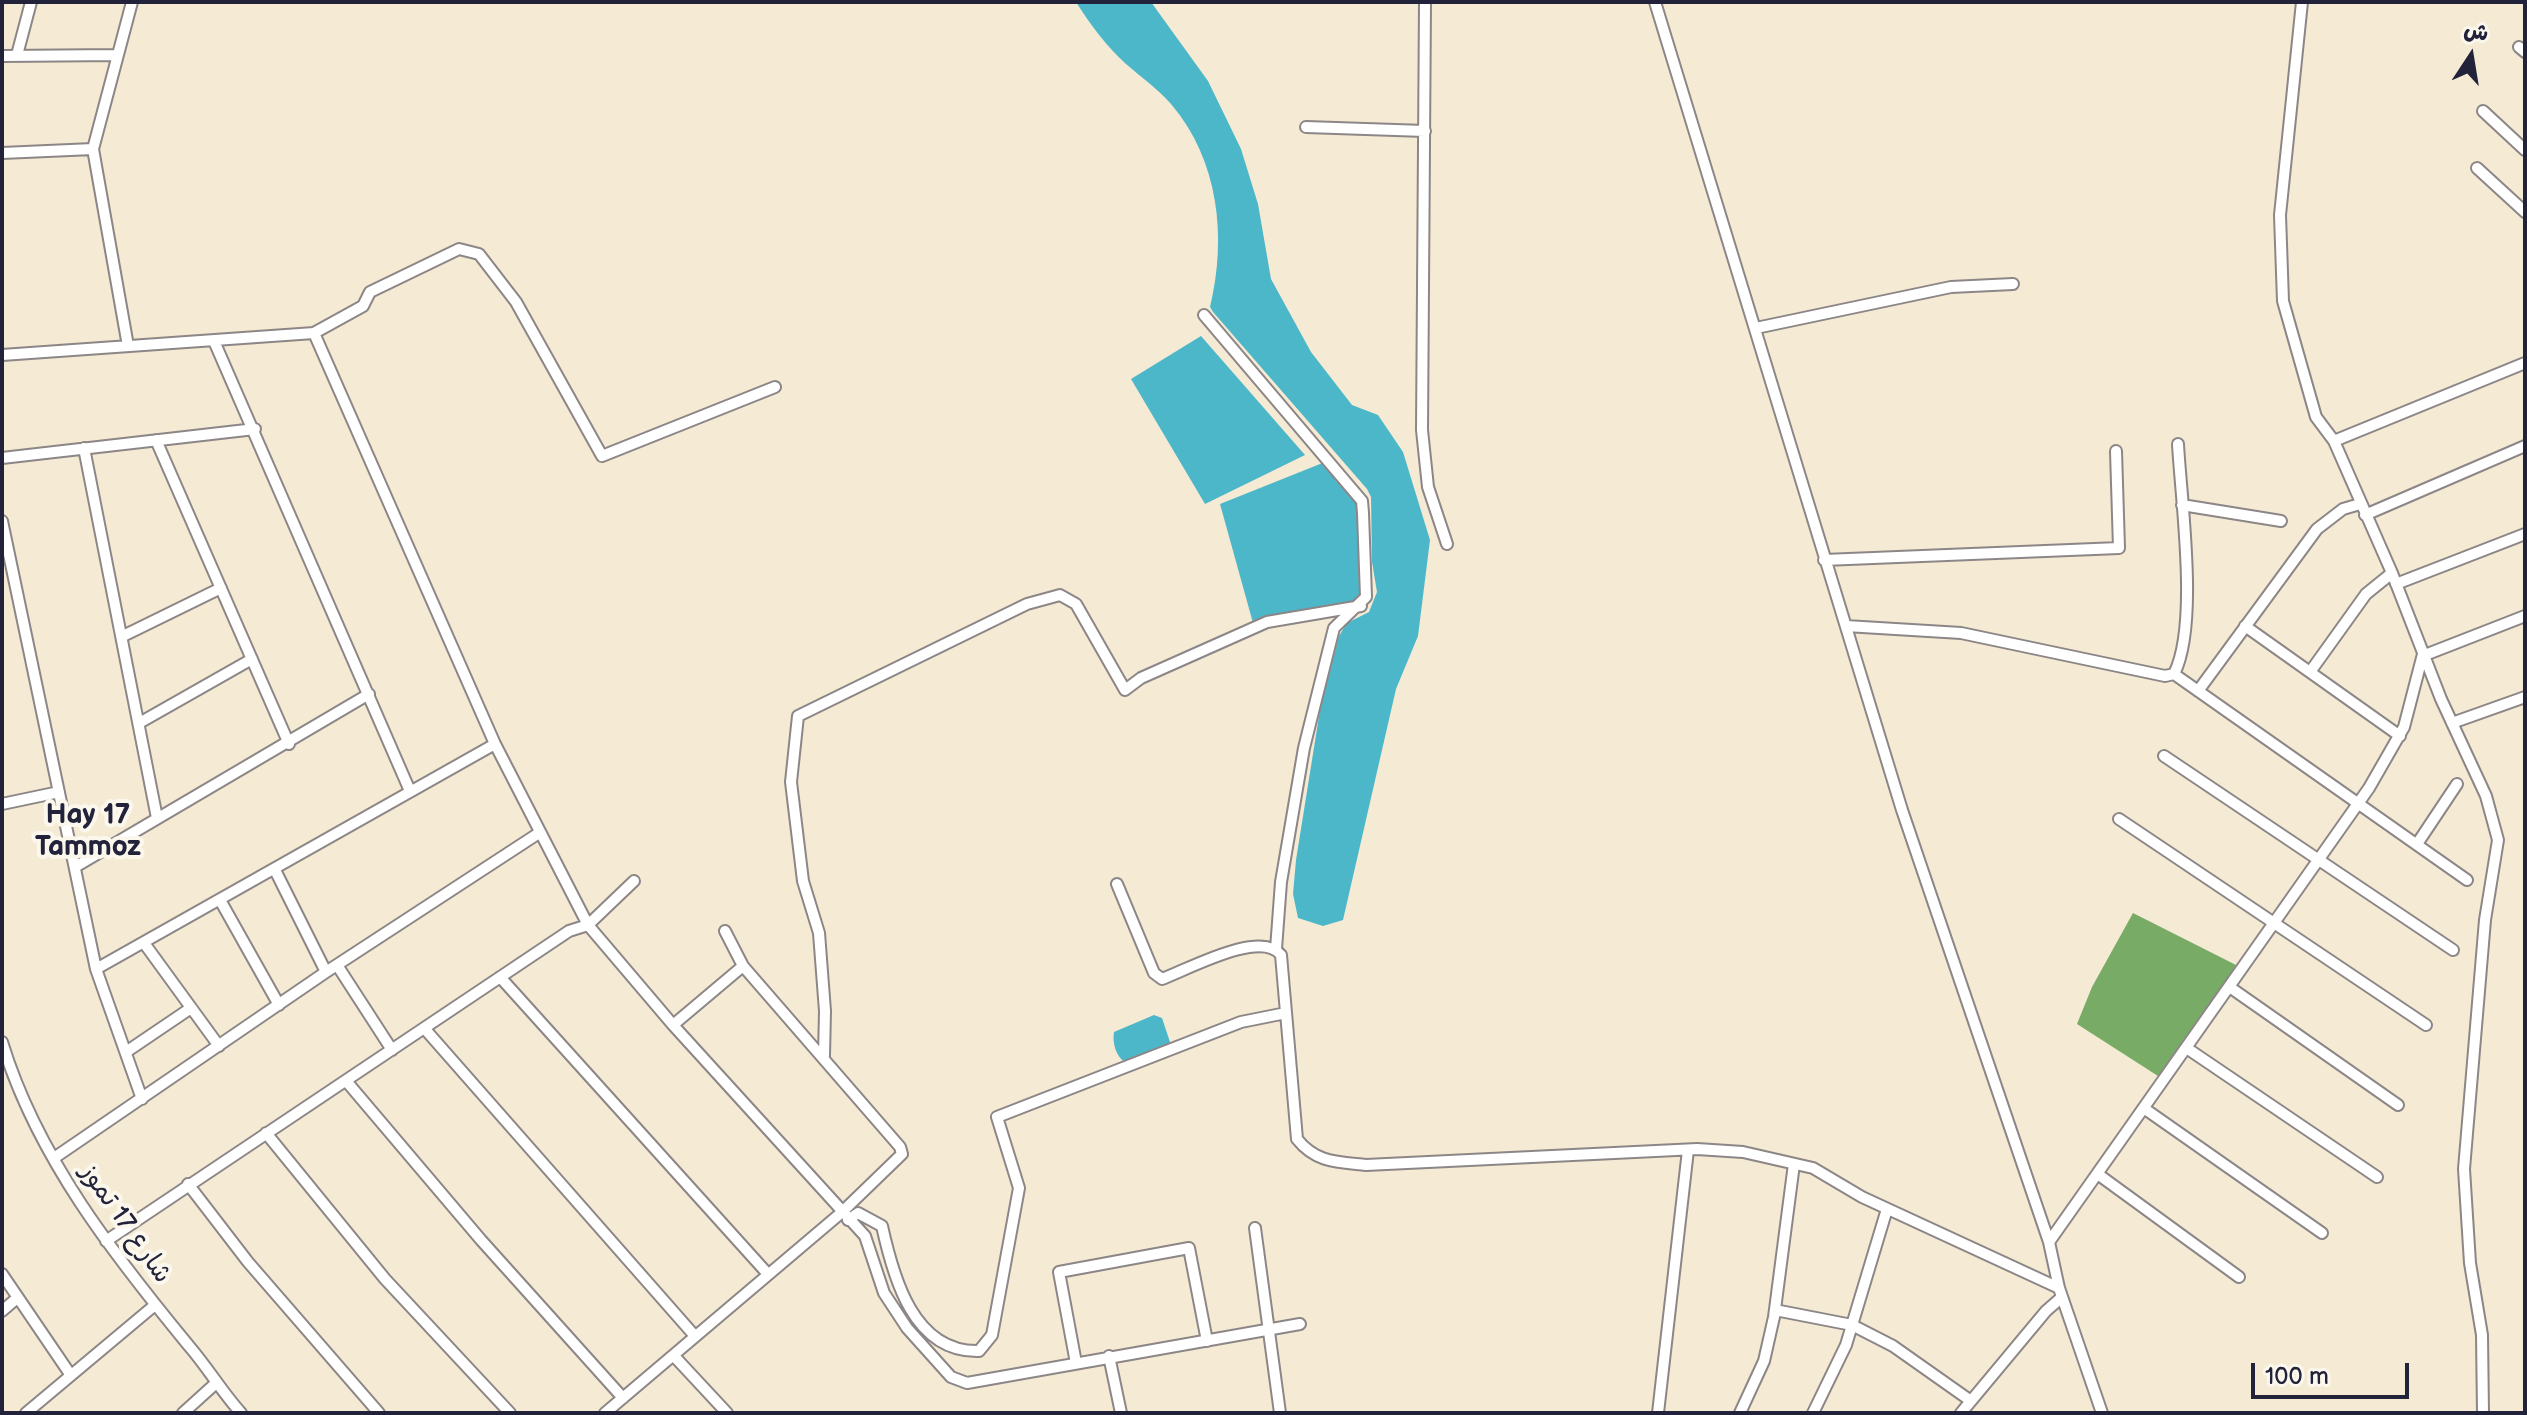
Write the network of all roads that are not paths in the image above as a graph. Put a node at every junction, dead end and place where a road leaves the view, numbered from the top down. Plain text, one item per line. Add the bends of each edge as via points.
1 (31, 2) edge
2 (132, 2) edge
3 (1425, 2) edge
4 (1655, 2) edge
5 (2302, 2) edge
6 (17, 55) junction
7 (118, 55) junction
8 (2, 56) edge
9 (2483, 111) dead end
10 (1306, 127) dead end
11 (1425, 131) junction
12 (93, 149) junction
13 (2525, 150) edge
14 (2, 153) edge
15 (2477, 168) dead end
16 (2525, 212) edge
17 (2013, 284) dead end
18 (1204, 315) dead end
19 (1756, 328) junction
20 (314, 333) junction
21 (214, 341) junction
22 (128, 346) junction
23 (2, 355) edge
24 (2525, 363) edge
25 (775, 387) dead end
26 (255, 429) junction
27 (156, 440) junction
28 (2334, 441) junction
29 (2178, 444) dead end
30 (2525, 446) edge
31 (84, 448) junction
32 (2116, 451) dead end
33 (2, 458) edge
34 (2360, 504) junction
35 (2182, 505) junction
36 (2365, 515) junction
37 (2, 521) edge
38 (2281, 521) dead end
39 (2525, 534) edge
40 (1447, 544) dead end
41 (1824, 560) junction
42 (2394, 578) junction
43 (221, 588) junction
44 (1361, 606) junction
45 (2525, 616) edge
46 (1846, 626) junction
47 (2245, 626) junction
48 (123, 636) junction
49 (2424, 653) junction
50 (252, 659) junction
51 (2310, 672) junction
52 (2174, 674) junction
53 (2198, 691) junction
54 (369, 694) junction
55 (2525, 697) edge
56 (141, 722) junction
57 (2452, 723) junction
58 (2400, 736) junction
59 (289, 744) junction
60 (495, 744) junction
61 (2164, 756) dead end
62 (2457, 784) dead end
63 (410, 791) junction
64 (59, 792) junction
65 (2358, 803) junction
66 (2, 804) edge
67 (157, 818) junction
68 (2119, 819) dead end
69 (539, 833) junction
70 (2417, 844) junction
71 (2320, 860) junction
72 (75, 867) junction
73 (275, 870) junction
74 (2467, 880) dead end
75 (634, 881) dead end
76 (1117, 884) dead end
77 (220, 900) junction
78 (2276, 924) junction
79 (588, 925) junction
80 (725, 931) dead end
81 (144, 943) junction
82 (1276, 949) junction
83 (2453, 950) dead end
84 (337, 965) junction
85 (743, 966) junction
86 (96, 969) junction
87 (326, 972) junction
88 (500, 977) junction
89 (2231, 988) junction
90 (279, 1005) junction
91 (191, 1008) junction
92 (1286, 1013) junction
93 (673, 1025) junction
94 (2426, 1025) dead end
95 (424, 1028) junction
96 (2, 1042) edge
97 (219, 1046) junction
98 (2188, 1049) junction
99 (392, 1050) junction
100 (126, 1052) junction
101 (824, 1056) junction
102 (347, 1082) junction
103 (142, 1099) junction
104 (2398, 1105) dead end
105 (2145, 1109) junction
106 (266, 1133) junction
107 (1688, 1150) junction
108 (54, 1158) junction
109 (1794, 1164) junction
110 (2099, 1175) junction
111 (2377, 1177) dead end
112 (188, 1184) junction
113 (1887, 1209) junction
114 (844, 1216) junction
115 (1255, 1228) dead end
116 (2322, 1233) dead end
117 (106, 1241) junction
118 (2049, 1242) junction
119 (767, 1273) junction
120 (2, 1274) edge
121 (2239, 1277) dead end
122 (2061, 1292) junction
123 (16, 1299) junction
124 (155, 1305) junction
125 (1775, 1310) junction
126 (2, 1311) edge
127 (1300, 1324) dead end
128 (1852, 1325) junction
129 (1269, 1330) junction
130 (694, 1335) junction
131 (1207, 1341) junction
132 (674, 1356) junction
133 (1109, 1356) junction
134 (1076, 1363) junction
135 (70, 1374) junction
136 (215, 1384) junction
137 (623, 1398) junction
138 (1971, 1401) junction
139 (26, 1413) edge
140 (183, 1413) edge
141 (241, 1413) edge
142 (379, 1413) edge
143 (510, 1413) edge
144 (605, 1413) edge
145 (727, 1413) edge
146 (1121, 1413) edge
147 (1280, 1413) edge
148 (1658, 1413) edge
149 (1740, 1413) edge
150 (1813, 1413) edge
151 (1961, 1413) edge
152 (2102, 1413) edge
153 (2483, 1413) edge

1 - 6 street
2 - 7 street
3 - 11 street
4 - 19 street
5 - 28 street via 2280,215 2283,301 2316,417
6 - 7 street
6 - 8 street
7 - 12 street
9 - 13 street
10 - 11 street
11 - 40 street via 1422,430 1428,487
12 - 14 street
12 - 22 street
15 - 16 street
17 - 19 street via 1951,287
18 - 44 street via 1362,501 1366,597
19 - 41 street
20 - 21 street
20 - 25 street via 363,306 370,292 459,249 471,250 516,302 602,456
20 - 60 street
21 - 22 street
21 - 26 street
22 - 23 street
24 - 28 street
26 - 27 street
26 - 54 street
27 - 31 street
27 - 43 street
28 - 34 street
29 - 35 street
30 - 36 street
31 - 33 street
31 - 48 street
32 - 41 street via 2119,548
34 - 36 street
34 - 47 street via 2343,509 2317,529
35 - 38 street
35 - 52 street via 2186,608
36 - 42 street
37 - 64 street
39 - 42 street
41 - 46 street
42 - 49 street
42 - 51 street via 2366,594
43 - 48 street
43 - 50 street
44 - 82 street via 1334,628 1307,733 1281,882
44 - 101 street via 1267,622 1125,690 1076,604 1060,595 1027,604 798,716 791,782 803,881 819,933
45 - 49 street
46 - 52 street via 1961,633
46 - 118 street via 1907,825
47 - 51 street
47 - 53 street
48 - 56 street
49 - 57 street
49 - 58 street
50 - 56 street
50 - 59 street
51 - 58 street
52 - 53 street
53 - 65 street
54 - 59 street
54 - 63 street
55 - 57 street
56 - 67 street
57 - 153 street via 2490,808 2498,840 2485,920 2464,1169 2470,1263 2482,1335
58 - 65 street
59 - 67 street
60 - 63 street
60 - 69 street
61 - 71 street
62 - 70 street
63 - 73 street
64 - 66 street
64 - 72 street
65 - 70 street
65 - 71 street
67 - 72 street
68 - 78 street
69 - 79 street
69 - 84 street
70 - 74 street
71 - 78 street
71 - 83 street
72 - 86 street
73 - 77 street
73 - 87 street
75 - 79 street
76 - 82 street via 1154,973 1162,979 1255,943
77 - 81 street
77 - 90 street
78 - 89 street
78 - 94 street
79 - 88 street via 569,931
79 - 93 street
80 - 85 street
81 - 86 street
81 - 91 street
82 - 92 street via 1281,955
84 - 87 street
84 - 99 street
85 - 93 street
85 - 101 street
86 - 100 street
87 - 90 street
88 - 95 street
88 - 119 street
89 - 98 street
89 - 104 street
90 - 97 street
91 - 97 street
91 - 100 street
92 - 107 street via 1297,1139 1324,1160 1366,1165
92 - 114 street via 1228,1027 997,1117 1019,1188 992,1335 979,1351 948,1344 925,1327 894,1280 882,1226 858,1213
93 - 114 street
95 - 99 street
95 - 130 street
96 - 108 street, شارع 17 تموز
97 - 103 street
98 - 105 street
98 - 111 street
99 - 102 street
100 - 103 street
101 - 114 street via 902,1154
102 - 106 street
102 - 137 street
103 - 108 street
105 - 110 street
105 - 116 street
106 - 112 street
106 - 143 street via 385,1279
107 - 109 street via 1716,1148
107 - 148 street
108 - 117 street, شارع 17 تموز
109 - 113 street via 1813,1168
109 - 125 street
110 - 118 street
110 - 121 street
112 - 117 street
112 - 142 street
113 - 122 street
113 - 128 street
114 - 119 street
114 - 134 street via 865,1236 884,1293 907,1328 951,1377 967,1383
115 - 129 street
117 - 124 street, شارع 17 تموز
118 - 122 street
119 - 130 street
120 - 123 street
122 - 138 street
122 - 152 street
123 - 126 street
123 - 135 street
124 - 135 street
124 - 136 street, شارع 17 تموز
125 - 128 street
125 - 149 street via 1764,1361
127 - 129 street
128 - 138 street via 1893,1346
128 - 150 street
129 - 131 street
129 - 147 street
130 - 132 street
131 - 133 street
131 - 134 street via 1189,1248 1059,1272
132 - 137 street
132 - 145 street
133 - 134 street
133 - 146 street
135 - 139 street
136 - 140 street
136 - 141 street, شارع 17 تموز
137 - 144 street
138 - 151 street

